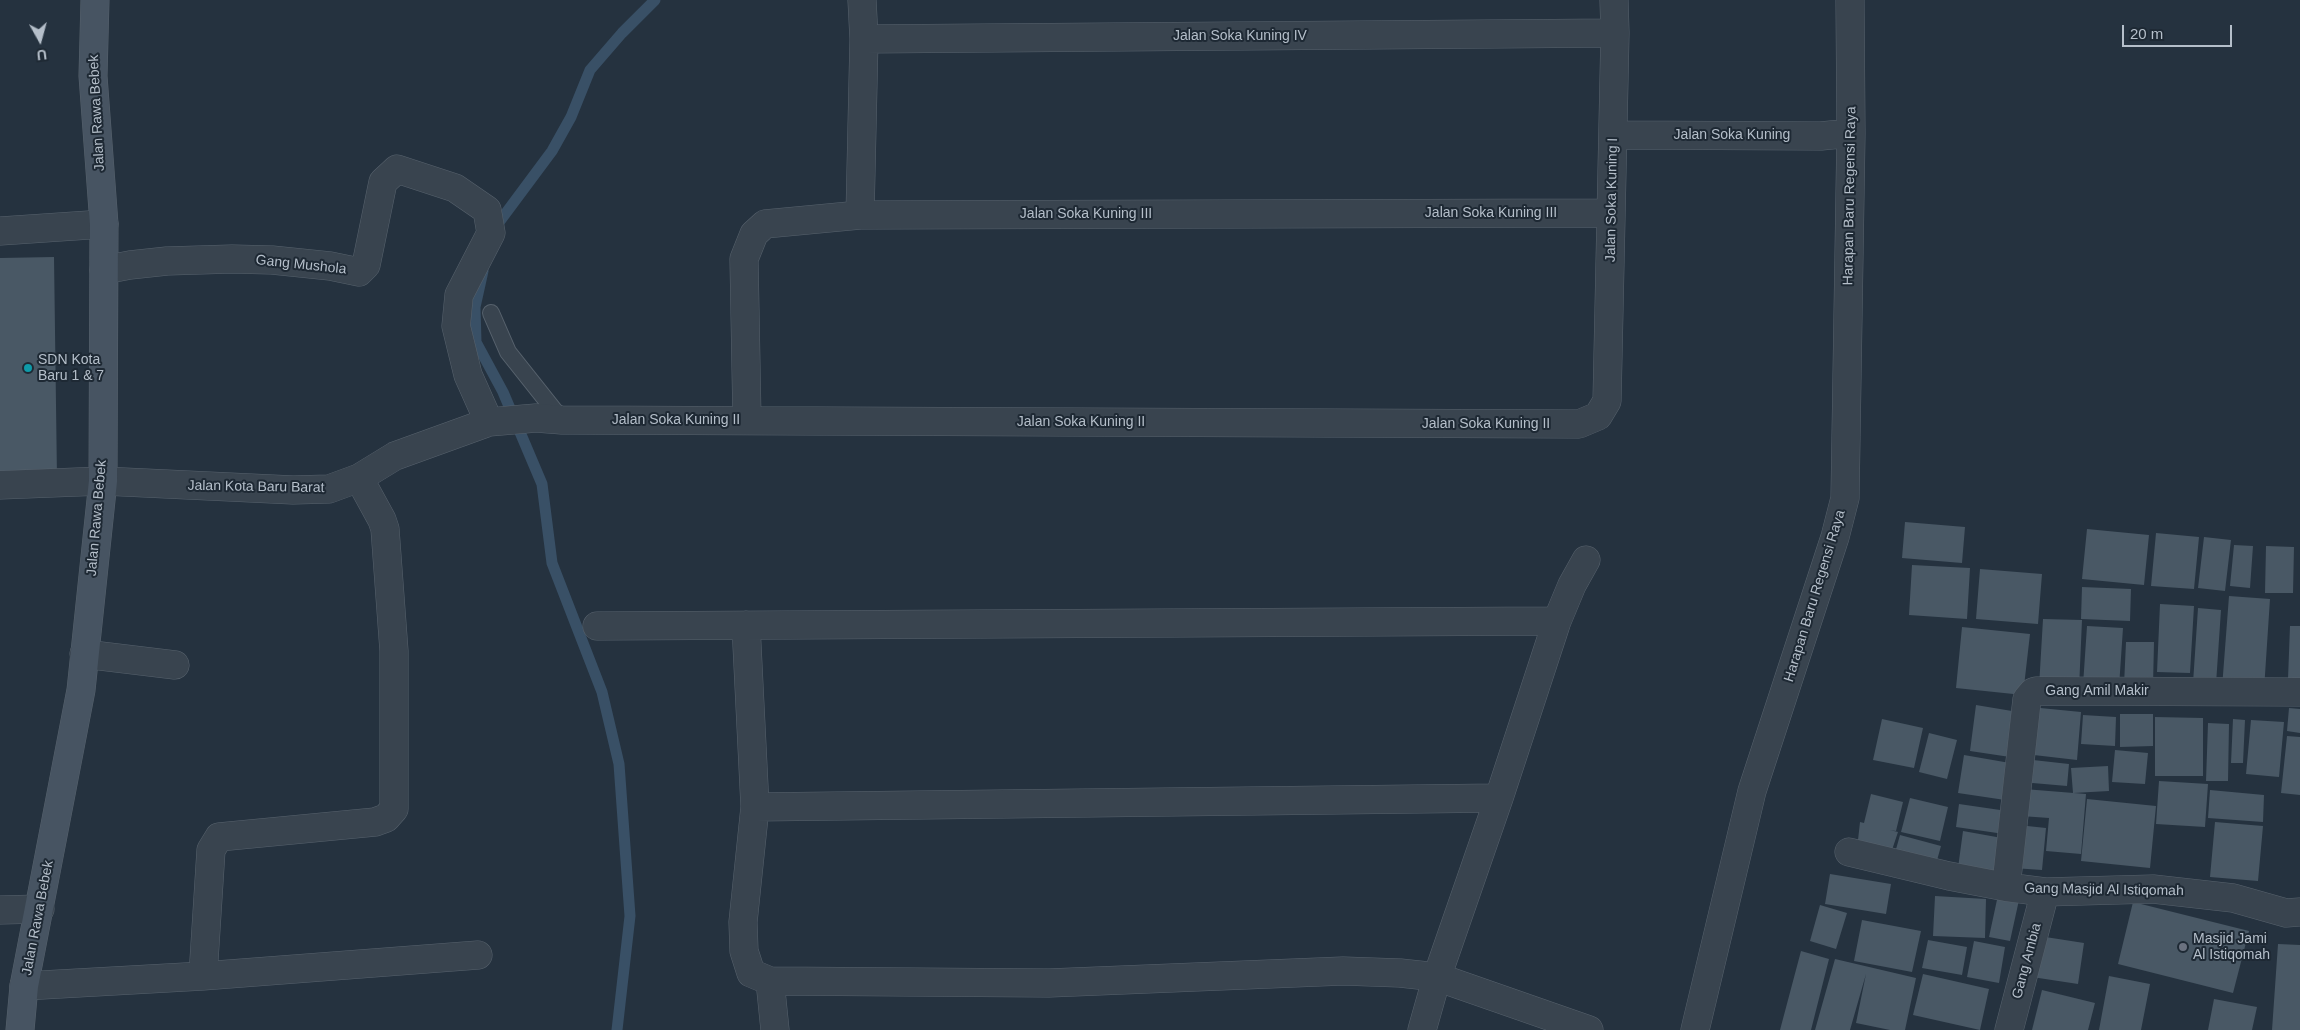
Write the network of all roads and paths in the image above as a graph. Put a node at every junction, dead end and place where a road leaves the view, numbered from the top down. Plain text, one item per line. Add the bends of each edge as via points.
1 (95, 0) edge
2 (862, 0) edge
3 (1614, 0) edge
4 (1850, 0) edge
5 (1616, 33) junction
6 (864, 39) junction
7 (1851, 133) junction
8 (1613, 135) junction
9 (1611, 213) junction
10 (860, 215) junction
11 (104, 224) junction
12 (0, 231) edge
13 (104, 270) junction
14 (491, 313) dead end
15 (1607, 401) joint
16 (525, 420) junction
17 (747, 420) junction
18 (359, 478) junction
19 (103, 481) junction
20 (0, 485) edge
21 (1586, 560) dead end
22 (1556, 621) junction
23 (746, 625) junction
24 (597, 626) dead end
25 (84, 654) junction
26 (175, 664) dead end
27 (2300, 692) edge
28 (1499, 798) junction
29 (754, 808) junction
30 (1849, 852) dead end
31 (2006, 887) junction
32 (2045, 892) junction
33 (40, 909) junction
34 (0, 910) edge
35 (2300, 912) edge
36 (478, 954) dead end
37 (203, 976) junction
38 (1436, 977) junction
39 (770, 981) junction
40 (24, 986) junction
41 (20, 1030) edge
42 (775, 1030) edge
43 (1422, 1030) edge
44 (1589, 1030) edge
45 (1695, 1030) edge
46 (2009, 1030) edge

1 - 11 street, Jalan Rawa Bebek via 93,76
2 - 6 street
3 - 5 street, Jalan Soka Kuning I
4 - 7 street, Harapan Baru Regensi Raya
5 - 6 street, Jalan Soka Kuning IV
5 - 8 street, Jalan Soka Kuning I
6 - 10 street
7 - 8 street, Jalan Soka Kuning via 1821,136
7 - 45 street, Harapan Baru Regensi Raya via 1845,498 1752,791
8 - 9 street, Jalan Soka Kuning I
9 - 10 street, Jalan Soka Kuning III
9 - 15 street, Jalan Soka Kuning I
10 - 17 street, Jalan Soka Kuning III via 765,224 754,234 744,259
11 - 12 street
11 - 13 street, Jalan Rawa Bebek
13 - 16 street, Gang Mushola via 130,265 232,259 272,260 359,272 366,265 383,182 397,169 455,188 487,210 491,233 459,295 456,326 468,375
13 - 19 street, Jalan Rawa Bebek
14 - 16 lane via 508,352
15 - 17 street, Jalan Soka Kuning II via 1598,416 1579,424
16 - 17 street, Jalan Soka Kuning II
16 - 18 street, Jalan Kota Baru Barat via 395,456
18 - 19 street, Jalan Kota Baru Barat via 329,489 293,490
18 - 37 street via 385,529 394,651 394,809 386,818 375,822 219,837 211,850
19 - 20 street, Jalan Kota Baru Barat
19 - 25 street, Jalan Rawa Bebek
21 - 22 street
22 - 23 street
22 - 28 street
23 - 24 street
23 - 29 street
25 - 26 street
25 - 33 street, Jalan Rawa Bebek via 81,690
27 - 31 street, Gang Amil Makir via 2033,692 2027,698
28 - 29 street
28 - 38 street
29 - 39 street via 743,922 744,951 751,973
30 - 31 street, Gang Masjid Al Istiqomah
31 - 32 street, Gang Masjid Al Istiqomah
32 - 35 street, Gang Masjid Al Istiqomah via 2153,888 2233,898 2286,913
32 - 46 street, Gang Ambia
33 - 34 street
33 - 40 street, Jalan Rawa Bebek
36 - 37 street
37 - 40 street
38 - 39 street via 1344,971 1049,983
38 - 43 street
38 - 44 street
39 - 42 street
40 - 41 street, Jalan Rawa Bebek

